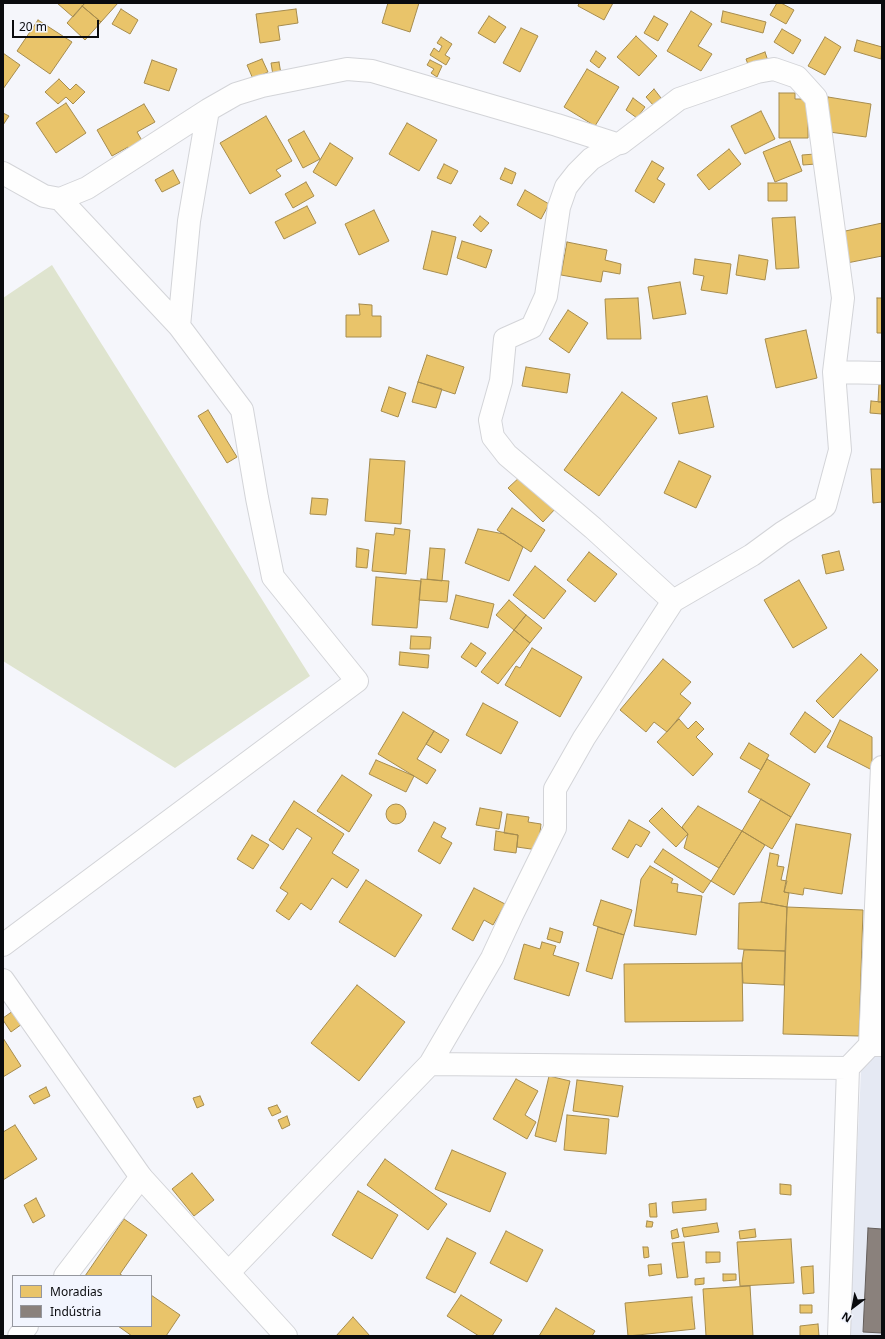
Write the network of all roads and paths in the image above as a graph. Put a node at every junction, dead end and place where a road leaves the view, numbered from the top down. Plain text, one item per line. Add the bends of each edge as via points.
1 (208, 110) junction
2 (616, 144) junction
3 (3, 173) edge
4 (60, 198) junction
5 (179, 326) junction
6 (834, 372) junction
7 (882, 374) edge
8 (673, 601) junction
9 (882, 767) edge
10 (3, 945) edge
11 (3, 980) edge
12 (876, 1045) edge
13 (430, 1064) junction
14 (848, 1068) junction
15 (141, 1177) junction
16 (229, 1272) junction
17 (66, 1275) edge
18 (26, 1327) edge
19 (19, 1336) edge
20 (286, 1336) edge
21 (839, 1336) edge

1 - 2 street via 236,94 262,86 347,69 372,70
1 - 4 street via 87,188
1 - 5 street via 189,221
2 - 6 street via 621,143 679,99 757,72 774,69 797,78 816,98 843,298
2 - 8 street via 591,159 566,187 558,207 546,296 532,327 505,339 502,381 490,420 493,437 507,455
3 - 4 street via 44,196
4 - 5 street
5 - 10 street via 242,410 273,577 357,681
6 - 7 street
6 - 8 street via 840,450 825,506 782,533 752,556
8 - 13 street via 584,738 555,789 555,828 492,958
9 - 12 street
11 - 15 street
12 - 14 street
13 - 14 street
13 - 16 street
14 - 21 street
15 - 16 street
15 - 17 street
16 - 20 street
18 - 19 street

